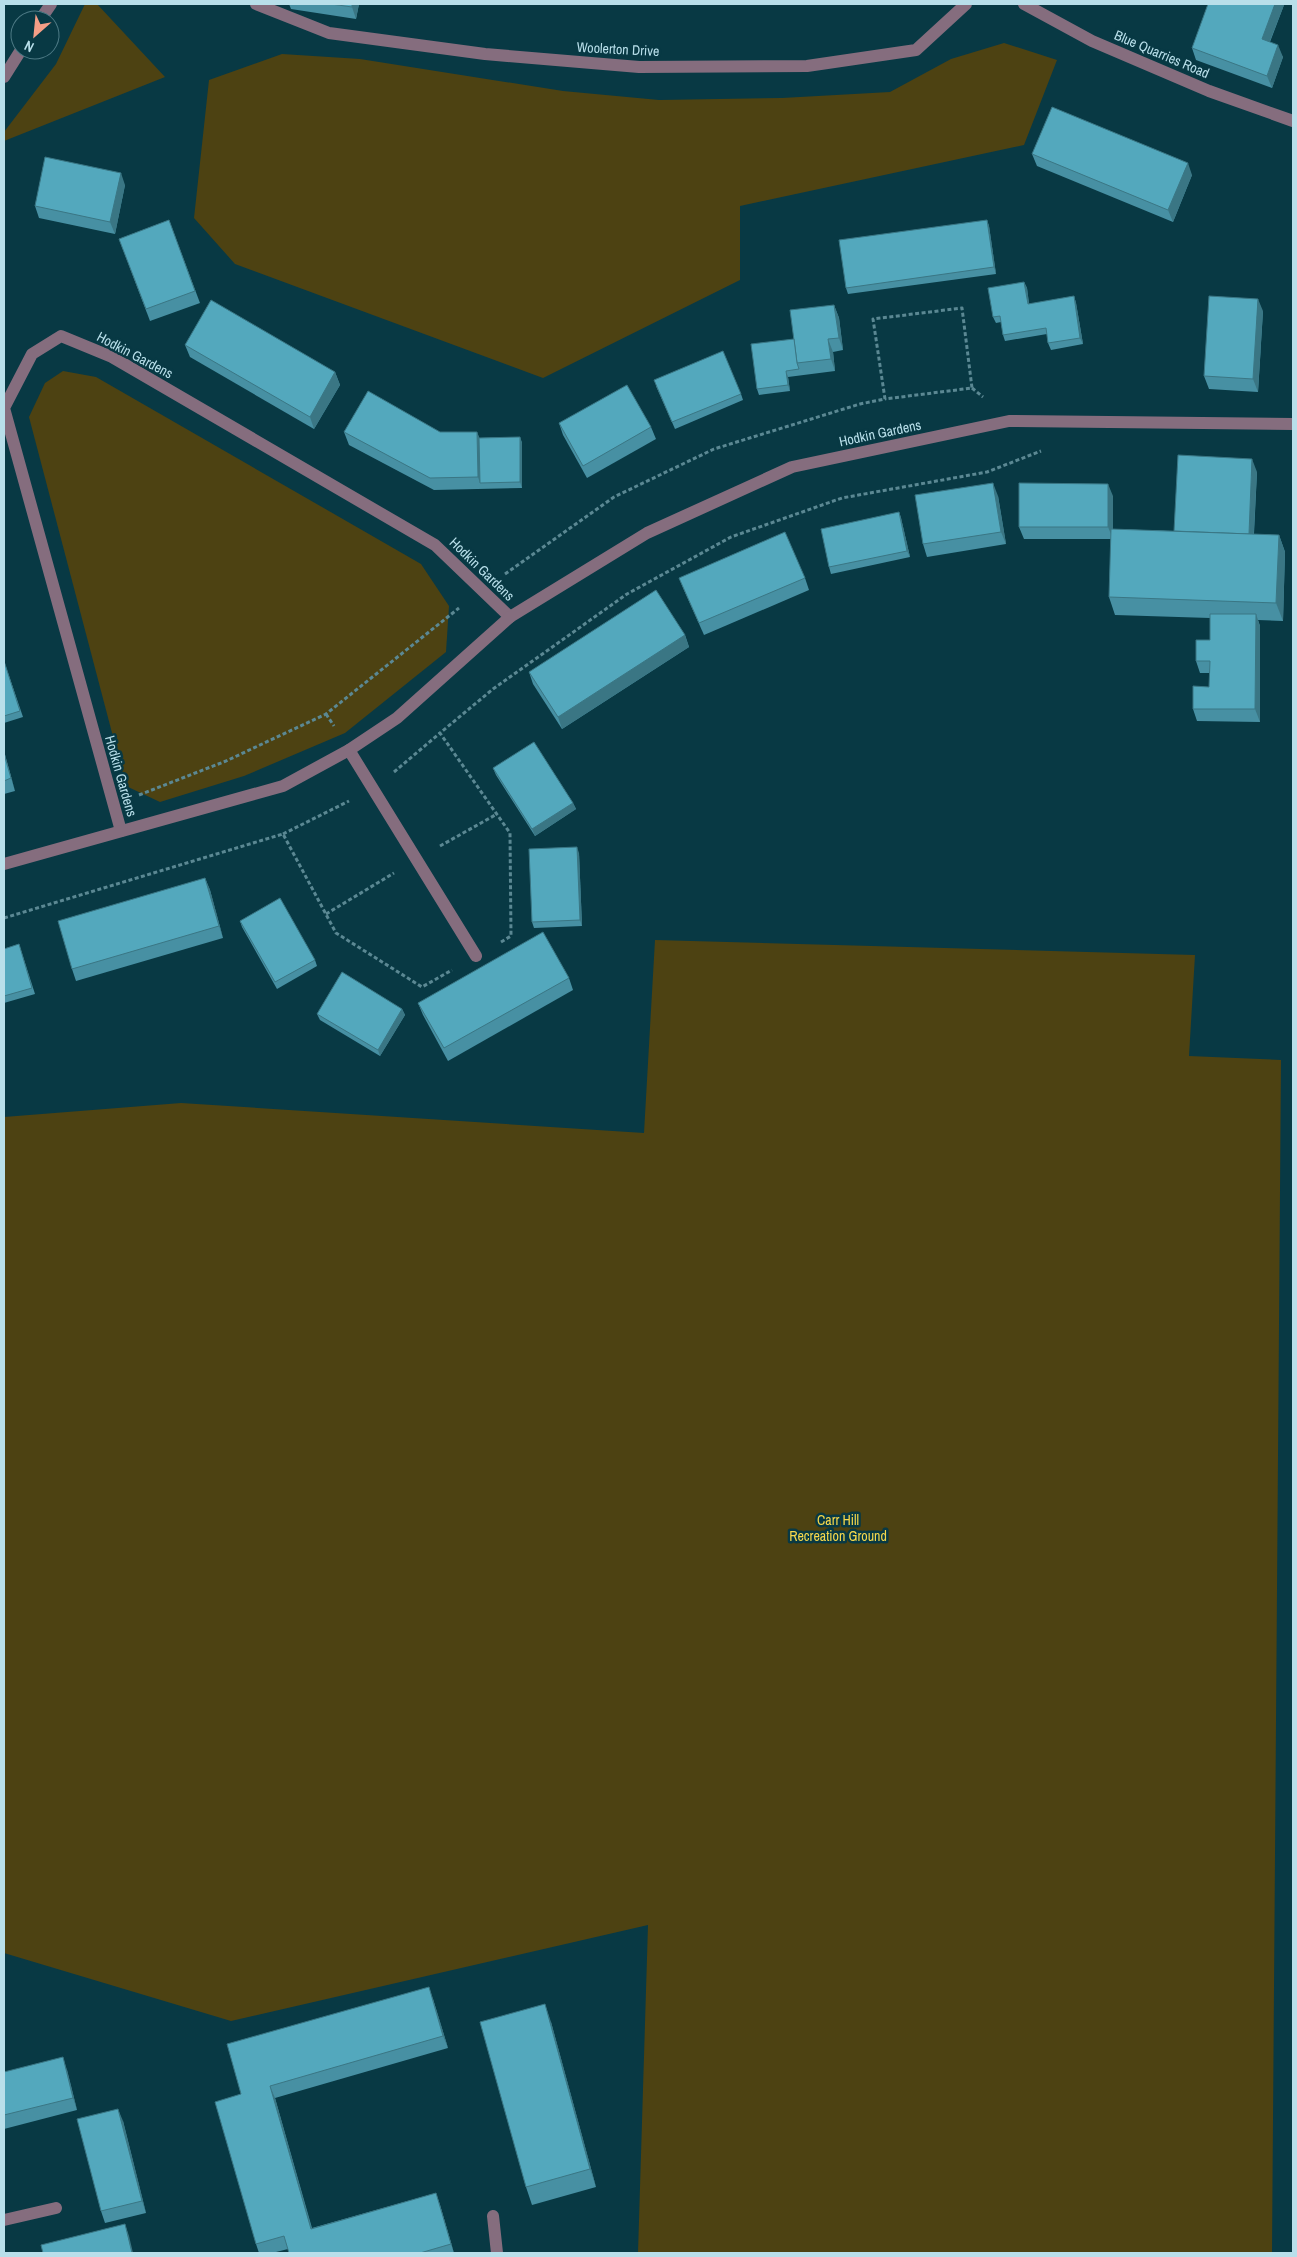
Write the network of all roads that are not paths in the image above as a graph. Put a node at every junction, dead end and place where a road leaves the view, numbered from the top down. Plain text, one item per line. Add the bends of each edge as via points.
1 (256, 4) edge
2 (966, 4) edge
3 (1024, 4) edge
4 (15, 60) edge
5 (4, 77) edge
6 (1293, 121) edge
7 (1293, 424) edge
8 (510, 617) junction
9 (349, 750) junction
10 (121, 831) junction
11 (4, 864) edge
12 (476, 956) road end
13 (56, 2208) dead end
14 (493, 2216) dead end
15 (4, 2220) edge
16 (497, 2253) edge

1 - 2 street, Woolerton Drive via 329,34 485,54 640,67 807,66 916,50
3 - 6 street, Blue Quarries Road via 1092,41 1209,91
4 - 5 street
7 - 8 street, Hodkin Gardens via 1009,421 792,467 647,534
8 - 9 street, Hodkin Gardens via 397,718
8 - 10 street, Hodkin Gardens via 435,545 112,357 61,336 32,354 4,408
9 - 10 street, Hodkin Gardens via 283,786
9 - 12 street
10 - 11 street, Hodkin Gardens
13 - 15 street
14 - 16 street

